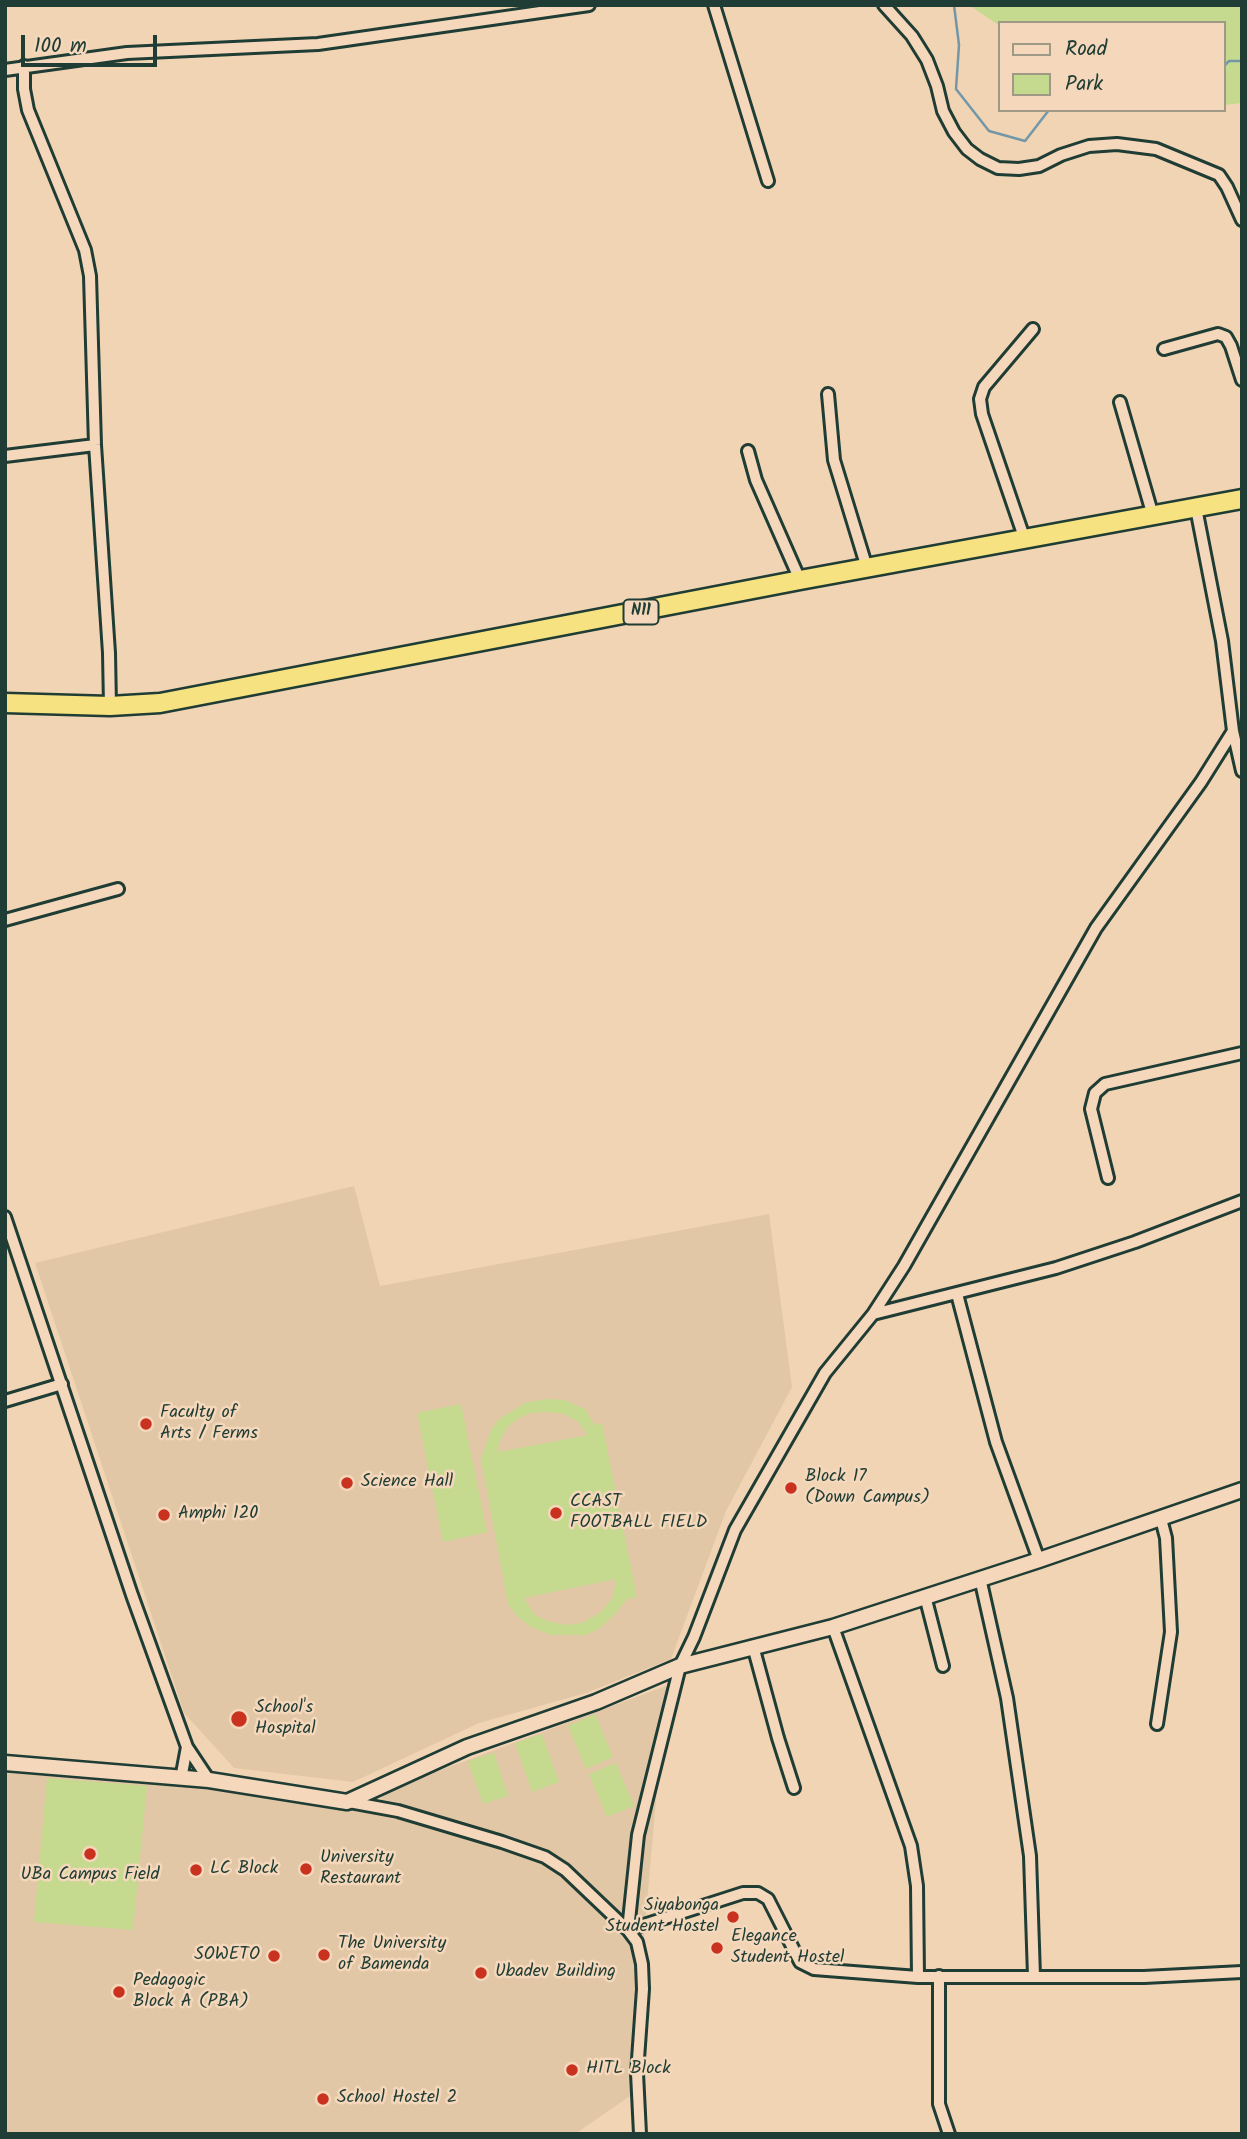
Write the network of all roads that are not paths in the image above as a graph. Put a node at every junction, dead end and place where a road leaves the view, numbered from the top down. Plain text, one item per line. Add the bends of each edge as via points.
1 (589, 5) edge
2 (714, 5) edge
3 (884, 5) edge
4 (24, 66) junction
5 (5, 70) edge
6 (768, 181) dead end
7 (1242, 220) edge
8 (1032, 329) dead end
9 (1164, 349) dead end
10 (1242, 380) edge
11 (828, 394) dead end
12 (1120, 402) dead end
13 (95, 445) junction
14 (748, 451) dead end
15 (5, 456) edge
16 (1242, 499) edge
17 (1196, 508) junction
18 (1153, 516) junction
19 (1025, 540) junction
20 (867, 568) junction
21 (800, 580) junction
22 (5, 696) edge
23 (5, 703) edge
24 (39, 703) junction
25 (110, 706) junction
26 (1233, 731) junction
27 (1242, 771) edge
28 (118, 889) dead end
29 (5, 920) edge
30 (1242, 1054) edge
31 (1108, 1178) dead end
32 (1242, 1201) edge
33 (5, 1217) edge
34 (957, 1294) junction
35 (873, 1314) junction
36 (62, 1384) junction
37 (5, 1401) edge
38 (1242, 1490) edge
39 (1161, 1518) junction
40 (1039, 1560) junction
41 (980, 1578) junction
42 (925, 1596) junction
43 (833, 1627) junction
44 (752, 1646) junction
45 (680, 1666) junction
46 (943, 1666) dead end
47 (1157, 1724) dead end
48 (187, 1747) junction
49 (5, 1763) edge
50 (181, 1779) junction
51 (209, 1780) junction
52 (794, 1788) dead end
53 (347, 1802) junction
54 (628, 1930) junction
55 (1242, 1972) edge
56 (939, 1976) junction
57 (1034, 1976) junction
58 (918, 1977) junction
59 (640, 2134) edge
60 (949, 2134) edge

1 - 4 street via 318,44 127,53
2 - 6 street
3 - 7 street via 927,60 954,132 980,159 998,168 1019,169 1090,146 1156,149 1219,175
4 - 5 street
4 - 13 street via 28,110 85,250 90,275
8 - 19 street via 984,387 980,399
9 - 10 street via 1218,334 1226,337
11 - 20 street via 834,460
12 - 18 street
13 - 15 street
13 - 25 street
14 - 21 street via 756,481
16 - 17 highway, N11
17 - 18 highway, N11
17 - 26 street via 1222,640
18 - 19 highway, N11
19 - 20 highway, N11
20 - 21 highway, N11
21 - 25 highway, N11 via 160,703
22 - 24 highway, N11
23 - 24 highway, N11
24 - 25 highway, N11
26 - 27 street
26 - 35 street via 1096,928
28 - 29 street
30 - 31 street via 1105,1084 1095,1093 1091,1109
32 - 34 street via 1095,1255
33 - 36 street
34 - 35 street
34 - 40 street via 996,1442
35 - 45 street via 825,1373 742,1518
36 - 37 street
36 - 48 street
38 - 39 street
39 - 40 street
39 - 47 street via 1171,1632
40 - 41 street
41 - 42 street
41 - 57 street via 1007,1698 1030,1856
42 - 43 street
42 - 46 street
43 - 44 street
43 - 58 street via 911,1846 917,1886
44 - 45 street
44 - 52 street
45 - 53 street via 596,1702 467,1747
45 - 54 street via 638,1835
48 - 50 street
48 - 51 street
49 - 50 street
50 - 51 street
51 - 53 street
53 - 54 street via 398,1811 545,1857
54 - 58 street via 743,1893 758,1893 768,1899 800,1962 814,1969
54 - 59 street via 637,1942 642,1964 637,2073
55 - 57 street
56 - 57 street
56 - 58 street
56 - 60 street via 940,2104

